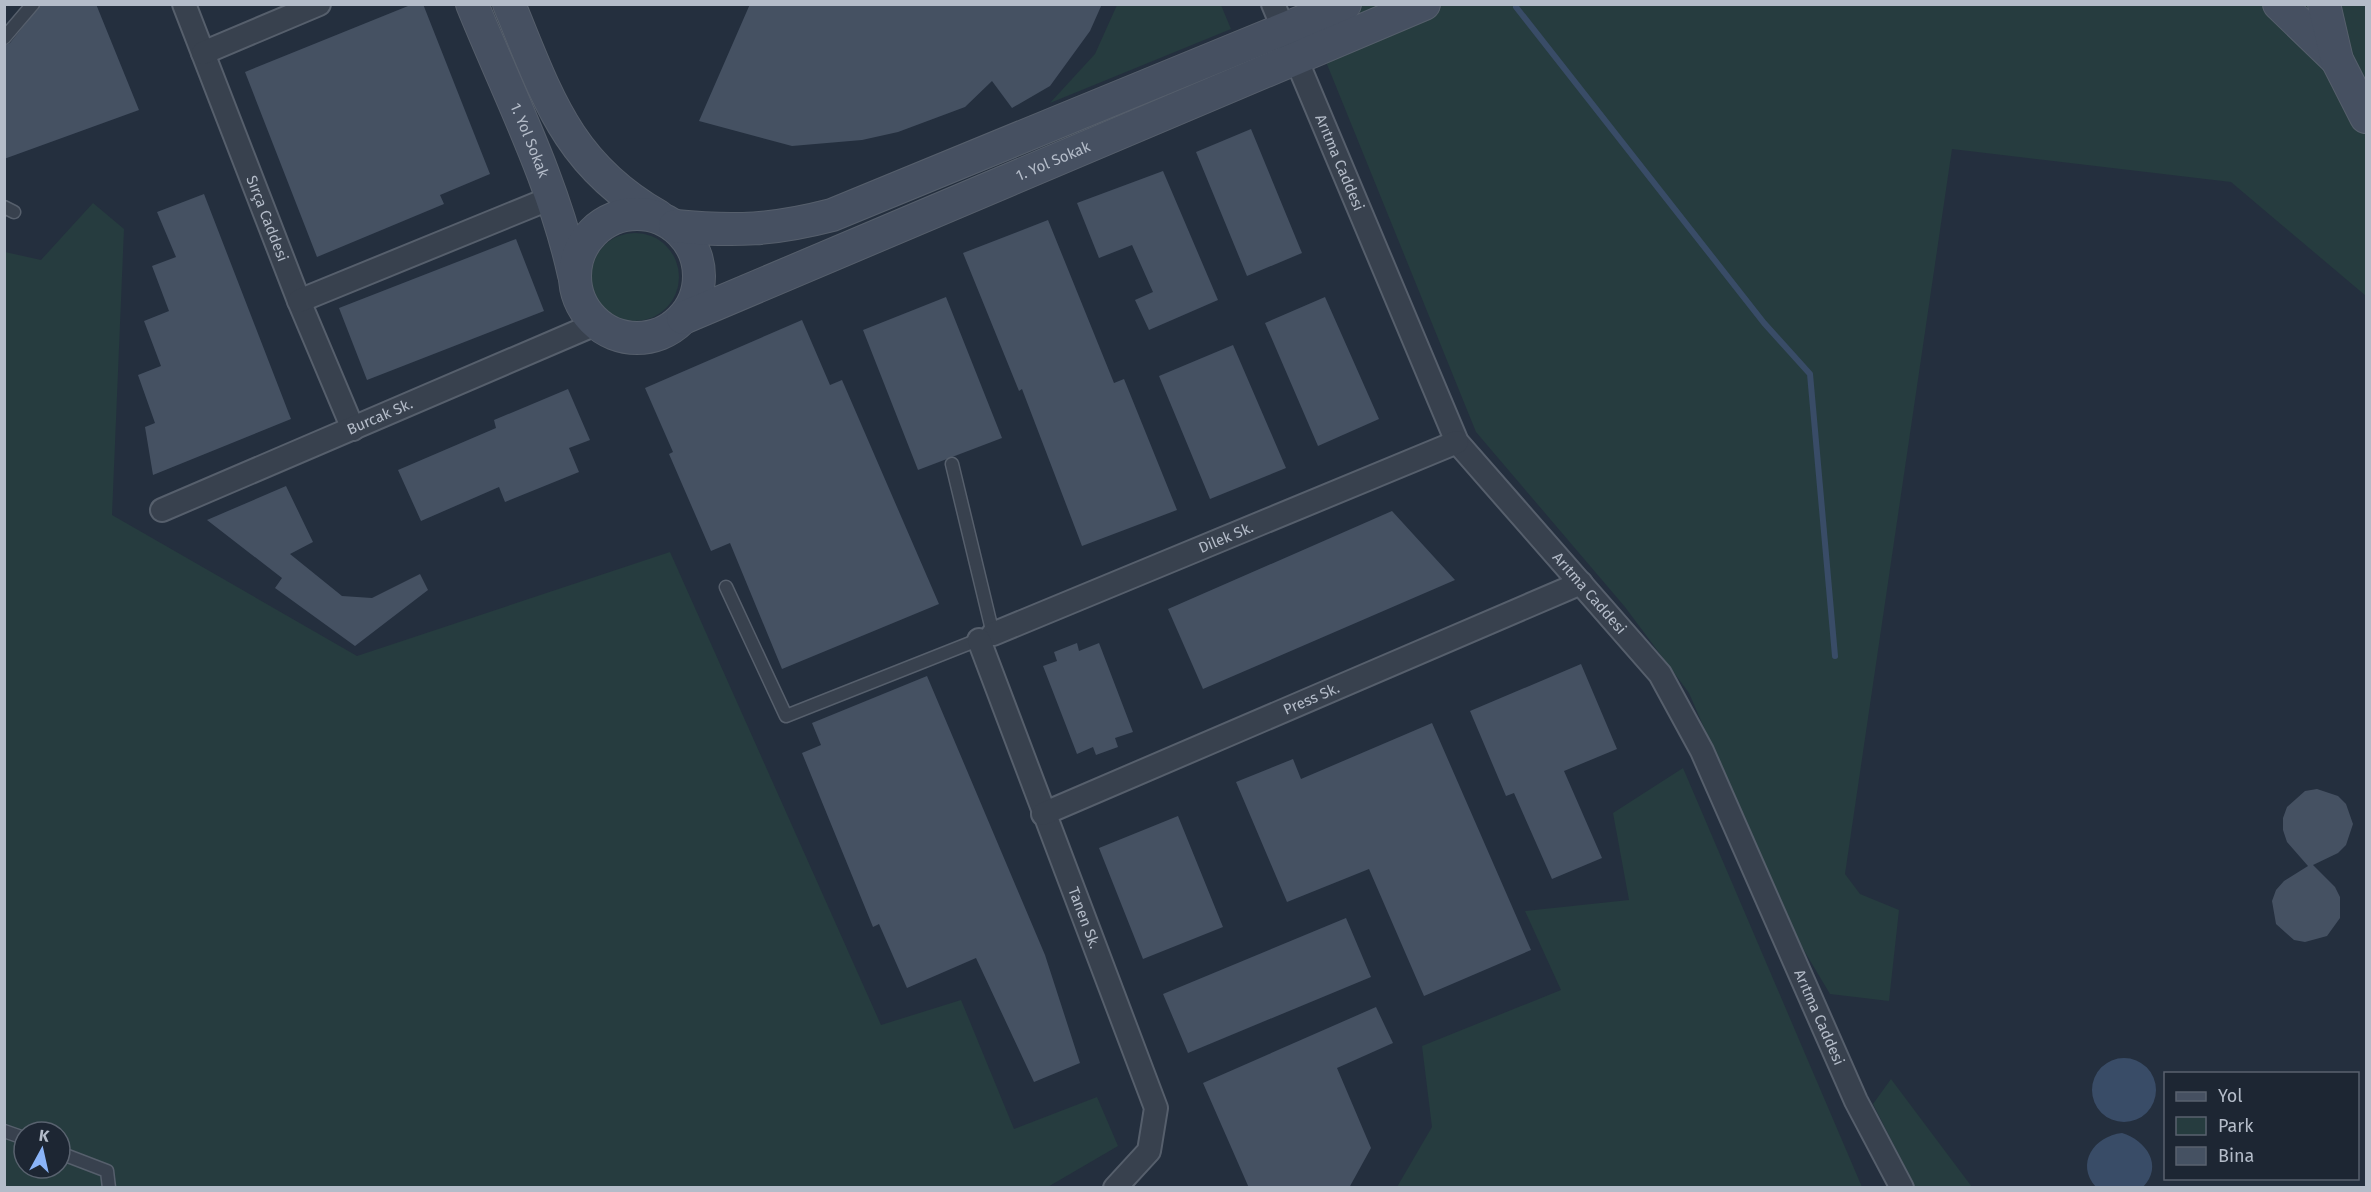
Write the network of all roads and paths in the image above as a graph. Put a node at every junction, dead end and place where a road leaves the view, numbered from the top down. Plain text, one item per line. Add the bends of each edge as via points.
1 (33, 4) edge
2 (184, 4) edge
3 (319, 4) edge
4 (472, 4) edge
5 (509, 4) edge
6 (1344, 4) edge
7 (1424, 4) edge
8 (2279, 4) edge
9 (2324, 4) edge
10 (1278, 16) edge
11 (4, 38) edge
12 (203, 53) junction
13 (1297, 56) junction
14 (2337, 60) junction
15 (2367, 117) edge
16 (551, 198) junction
17 (670, 223) junction
18 (576, 281) junction
19 (299, 301) junction
20 (683, 318) junction
21 (598, 323) junction
22 (353, 429) junction
23 (1457, 442) junction
24 (952, 465) dead end
25 (162, 510) dead end
26 (1581, 583) junction
27 (726, 587) dead end
28 (986, 637) junction
29 (1043, 814) junction
30 (72, 1158) edge
31 (109, 1188) edge
32 (1115, 1188) edge
33 (1902, 1188) edge

1 - 11 lane
2 - 12 street, Sırça Caddesi
3 - 12 street
4 - 16 main road, 1. Yol Sokak
5 - 17 main road via 553,110 579,152 603,178 635,203
6 - 10 main road
7 - 13 main road, 1. Yol Sokak
8 - 14 main road
9 - 14 main road
10 - 13 street, Arıtma Caddesi
10 - 17 main road via 832,215 785,227 740,230
12 - 19 street, Sırça Caddesi
13 - 20 main road, 1. Yol Sokak
13 - 23 street, Arıtma Caddesi
14 - 15 main road
16 - 18 main road, 1. Yol Sokak
16 - 19 street
17 - 18 main road via 649,215 614,218 584,243 577,261
17 - 20 main road via 689,242 698,260 699,281 694,301
18 - 21 main road, 1. Yol Sokak via 583,304
19 - 22 street, Sırça Caddesi
20 - 21 main road, 1. Yol Sokak via 668,330 641,337 614,333
21 - 22 street, Burcak Sk.
22 - 25 street, Burcak Sk.
23 - 26 street, Arıtma Caddesi
23 - 28 street, Dilek Sk.
24 - 28 lane
26 - 29 street, Press Sk.
26 - 33 street, Arıtma Caddesi via 1660,674 1702,751 1856,1101
27 - 28 lane via 786,716
28 - 29 street, Tanen Sk.
29 - 32 street, Tanen Sk. via 1156,1108 1149,1151
30 - 31 lane via 107,1172

